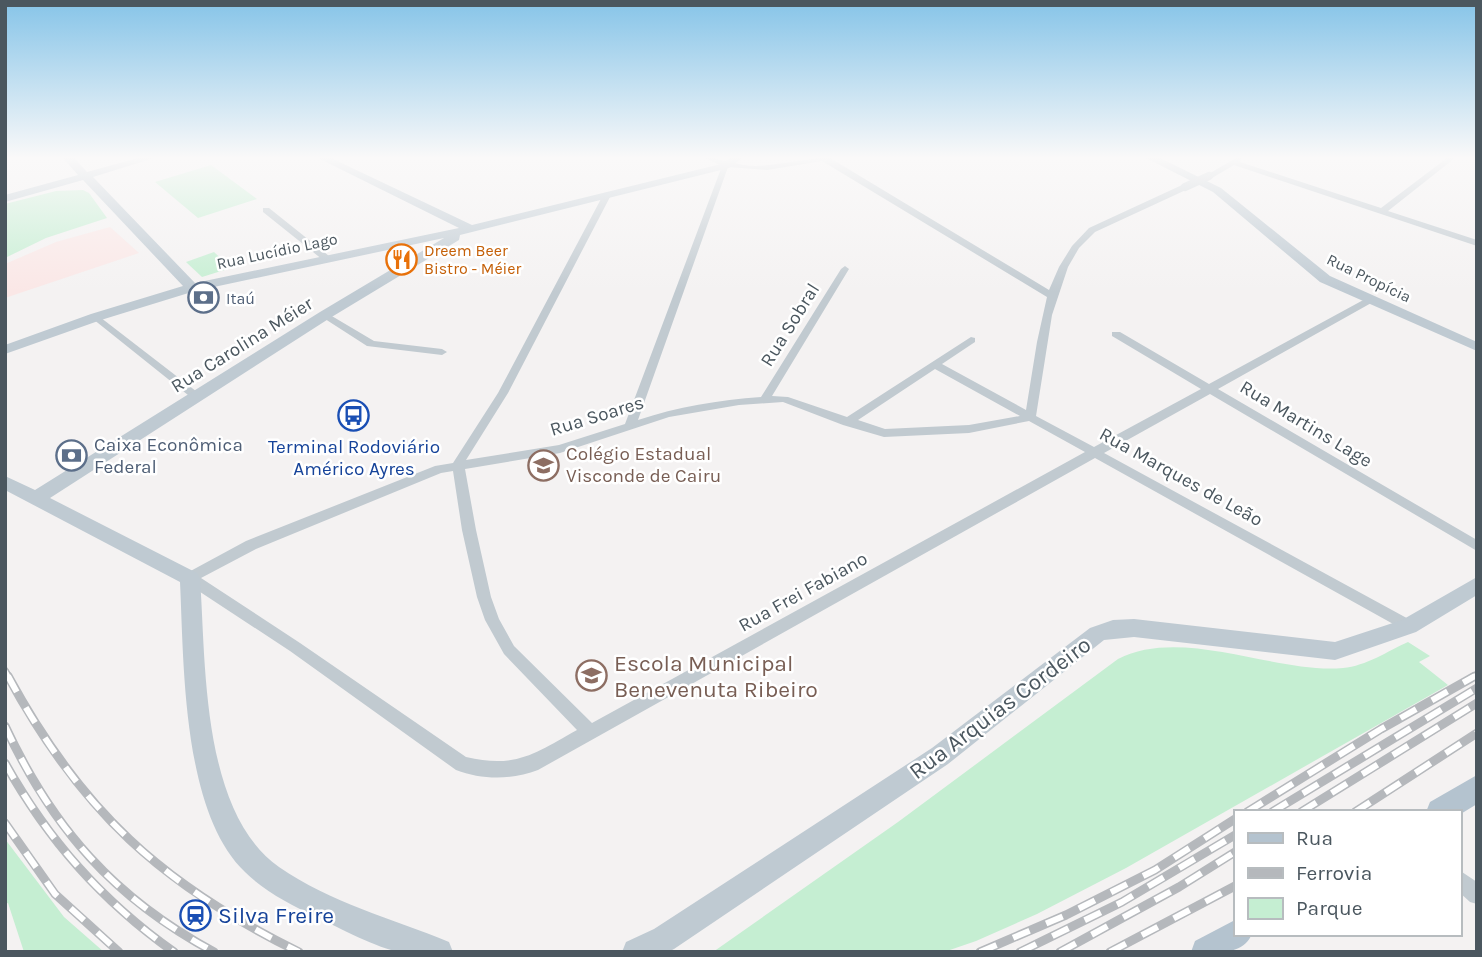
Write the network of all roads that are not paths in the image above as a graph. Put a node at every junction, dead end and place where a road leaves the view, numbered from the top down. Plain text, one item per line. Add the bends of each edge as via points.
1 (111, 203) edge
2 (416, 203) edge
3 (582, 203) edge
4 (603, 203) edge
5 (712, 203) edge
6 (899, 203) edge
7 (1151, 203) edge
8 (1231, 203) edge
9 (1358, 203) edge
10 (1393, 203) edge
11 (266, 210) dead end
12 (1382, 211) junction
13 (471, 229) junction
14 (1477, 243) edge
15 (326, 258) junction
16 (845, 269) dead end
17 (192, 288) junction
18 (1051, 295) junction
19 (1370, 300) junction
20 (325, 315) junction
21 (96, 317) junction
22 (1116, 334) dead end
23 (971, 340) dead end
24 (1477, 347) edge
25 (5, 350) edge
26 (442, 352) dead end
27 (934, 364) junction
28 (1210, 390) junction
29 (197, 397) junction
30 (765, 399) junction
31 (1031, 415) junction
32 (848, 422) junction
33 (630, 425) junction
34 (1098, 452) junction
35 (458, 464) junction
36 (5, 482) edge
37 (36, 498) junction
38 (1477, 546) edge
39 (190, 578) junction
40 (1477, 585) edge
41 (1409, 626) junction
42 (589, 732) junction
43 (1477, 788) edge
44 (1443, 810) edge
45 (1461, 881) edge
46 (1477, 895) edge
47 (1234, 936) edge
48 (1236, 936) edge
49 (439, 952) edge
50 (636, 952) edge
51 (1206, 952) edge
52 (1218, 952) edge

1 - 17 street
2 - 13 street
3 - 13 street, Rua Lucídio Lago
4 - 35 street via 503,393
5 - 33 street
6 - 18 street
7 - 18 street via 1079,240
8 - 19 street, Rua Propícia via 1318,275
9 - 12 street
10 - 12 street
11 - 15 street
12 - 14 street
13 - 15 street, Rua Lucídio Lago
13 - 20 street, Rua Carolina Méier
15 - 17 street, Rua Lucídio Lago
16 - 30 street, Rua Sobral
17 - 21 street, Rua Lucídio Lago
18 - 31 street
19 - 24 street, Rua Propícia
19 - 28 street, Rua Frei Fabiano
20 - 26 street via 371,344
20 - 29 street, Rua Carolina Méier
21 - 25 street, Rua Lucídio Lago
21 - 29 street
22 - 28 street, Rua Martins Lage
23 - 27 street
27 - 31 street, Rua Marques de Leão
27 - 32 street
28 - 34 street, Rua Frei Fabiano
28 - 38 street, Rua Martins Lage
29 - 37 street, Rua Carolina Méier
30 - 32 street, Rua Soares via 801,403
30 - 33 street, Rua Soares via 667,414
31 - 32 street, Rua Soares via 997,426 921,433 884,433
31 - 34 street, Rua Marques de Leão
33 - 35 street, Rua Soares via 539,453
34 - 41 street, Rua Marques de Leão
34 - 42 street, Rua Frei Fabiano
35 - 39 street, Rua Soares via 262,540
35 - 42 street via 492,620 509,650
36 - 37 street
37 - 39 street
39 - 42 street, Rua Frei Fabiano via 462,764 507,771 532,764
39 - 49 street via 205,748 233,838 253,862 285,886 400,940
40 - 41 street, Rua Arquias Cordeiro
41 - 50 street, Rua Arquias Cordeiro via 1335,651 1134,628 1097,634 940,756 664,939
43 - 44 main road
45 - 46 street
47 - 51 main road
48 - 52 street

